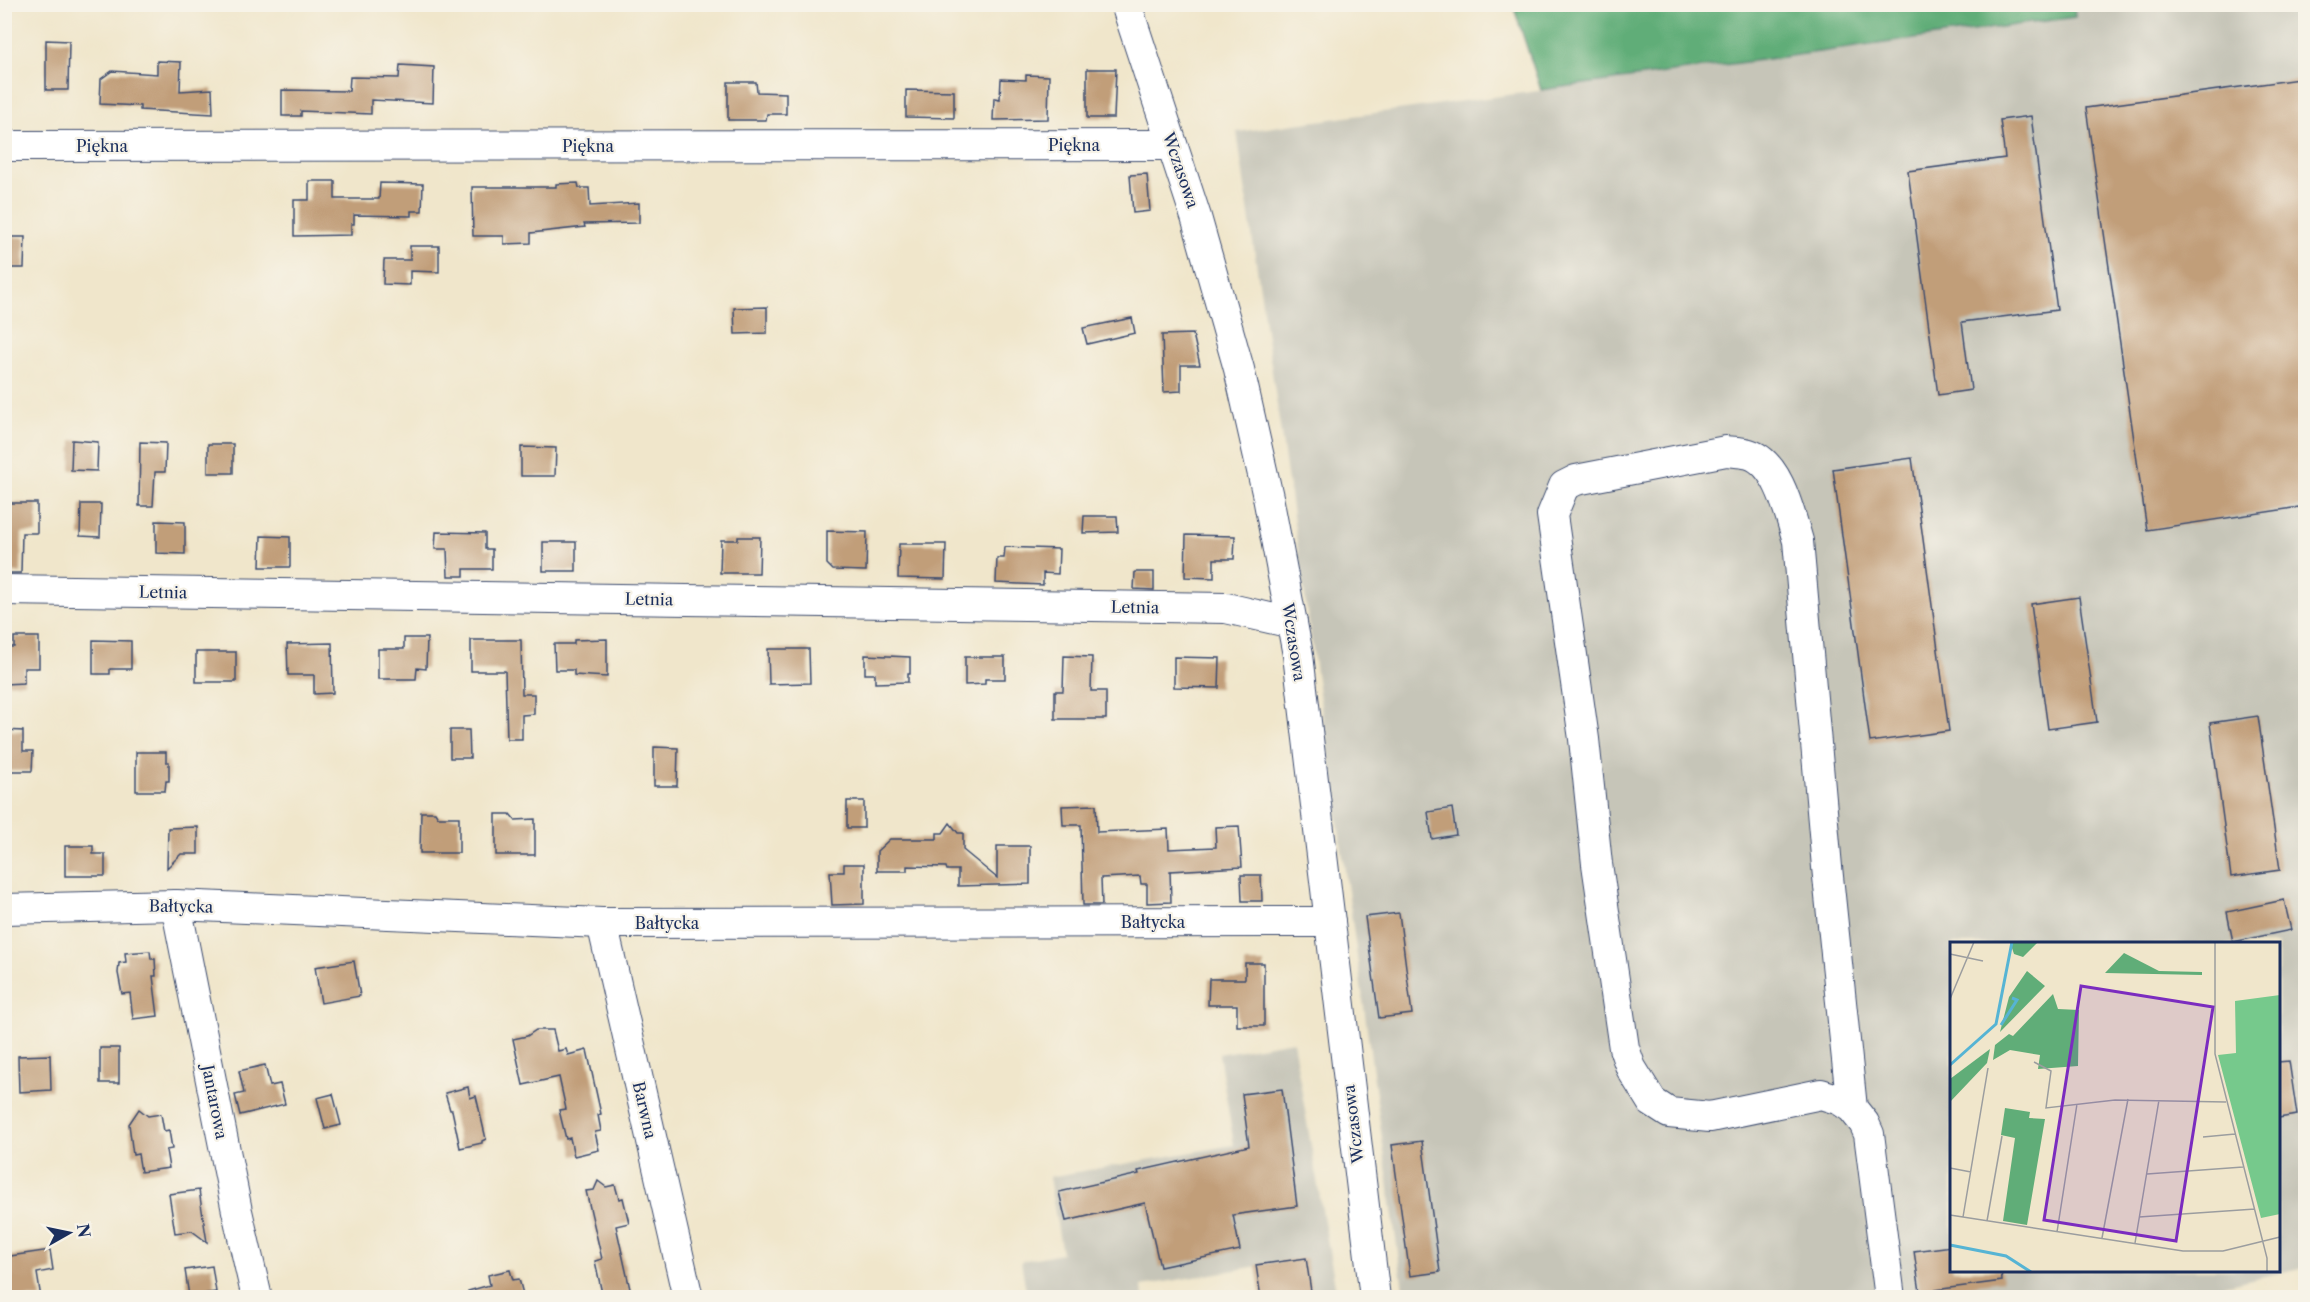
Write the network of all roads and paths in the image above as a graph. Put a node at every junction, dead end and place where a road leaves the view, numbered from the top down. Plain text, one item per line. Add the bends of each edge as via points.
1 (1126, 4) edge
2 (1172, 145) junction
3 (4, 146) edge
4 (4, 590) edge
5 (1292, 623) junction
6 (176, 905) junction
7 (4, 909) edge
8 (1330, 922) junction
9 (602, 923) junction
10 (1852, 1108) junction
11 (257, 1298) edge
12 (688, 1298) edge
13 (1375, 1298) edge
14 (1890, 1298) edge

1 - 2 street, Wczasowa
2 - 3 street, Piękna
2 - 5 street, Wczasowa via 1239,369
4 - 5 street, Letnia via 1226,608
5 - 8 street, Wczasowa
6 - 7 street, Bałtycka
6 - 9 street, Bałtycka
6 - 11 street, Jantarowa
8 - 9 street, Bałtycka
8 - 13 street, Wczasowa
9 - 12 street, Barwna
10 - 10 street via 1821,1094 1710,1117 1669,1113 1652,1102 1631,1068 1624,1048 1597,864 1584,739 1552,515 1563,486 1576,480 1726,451 1751,455 1769,469 1785,496 1798,541
10 - 14 street via 1869,1134

